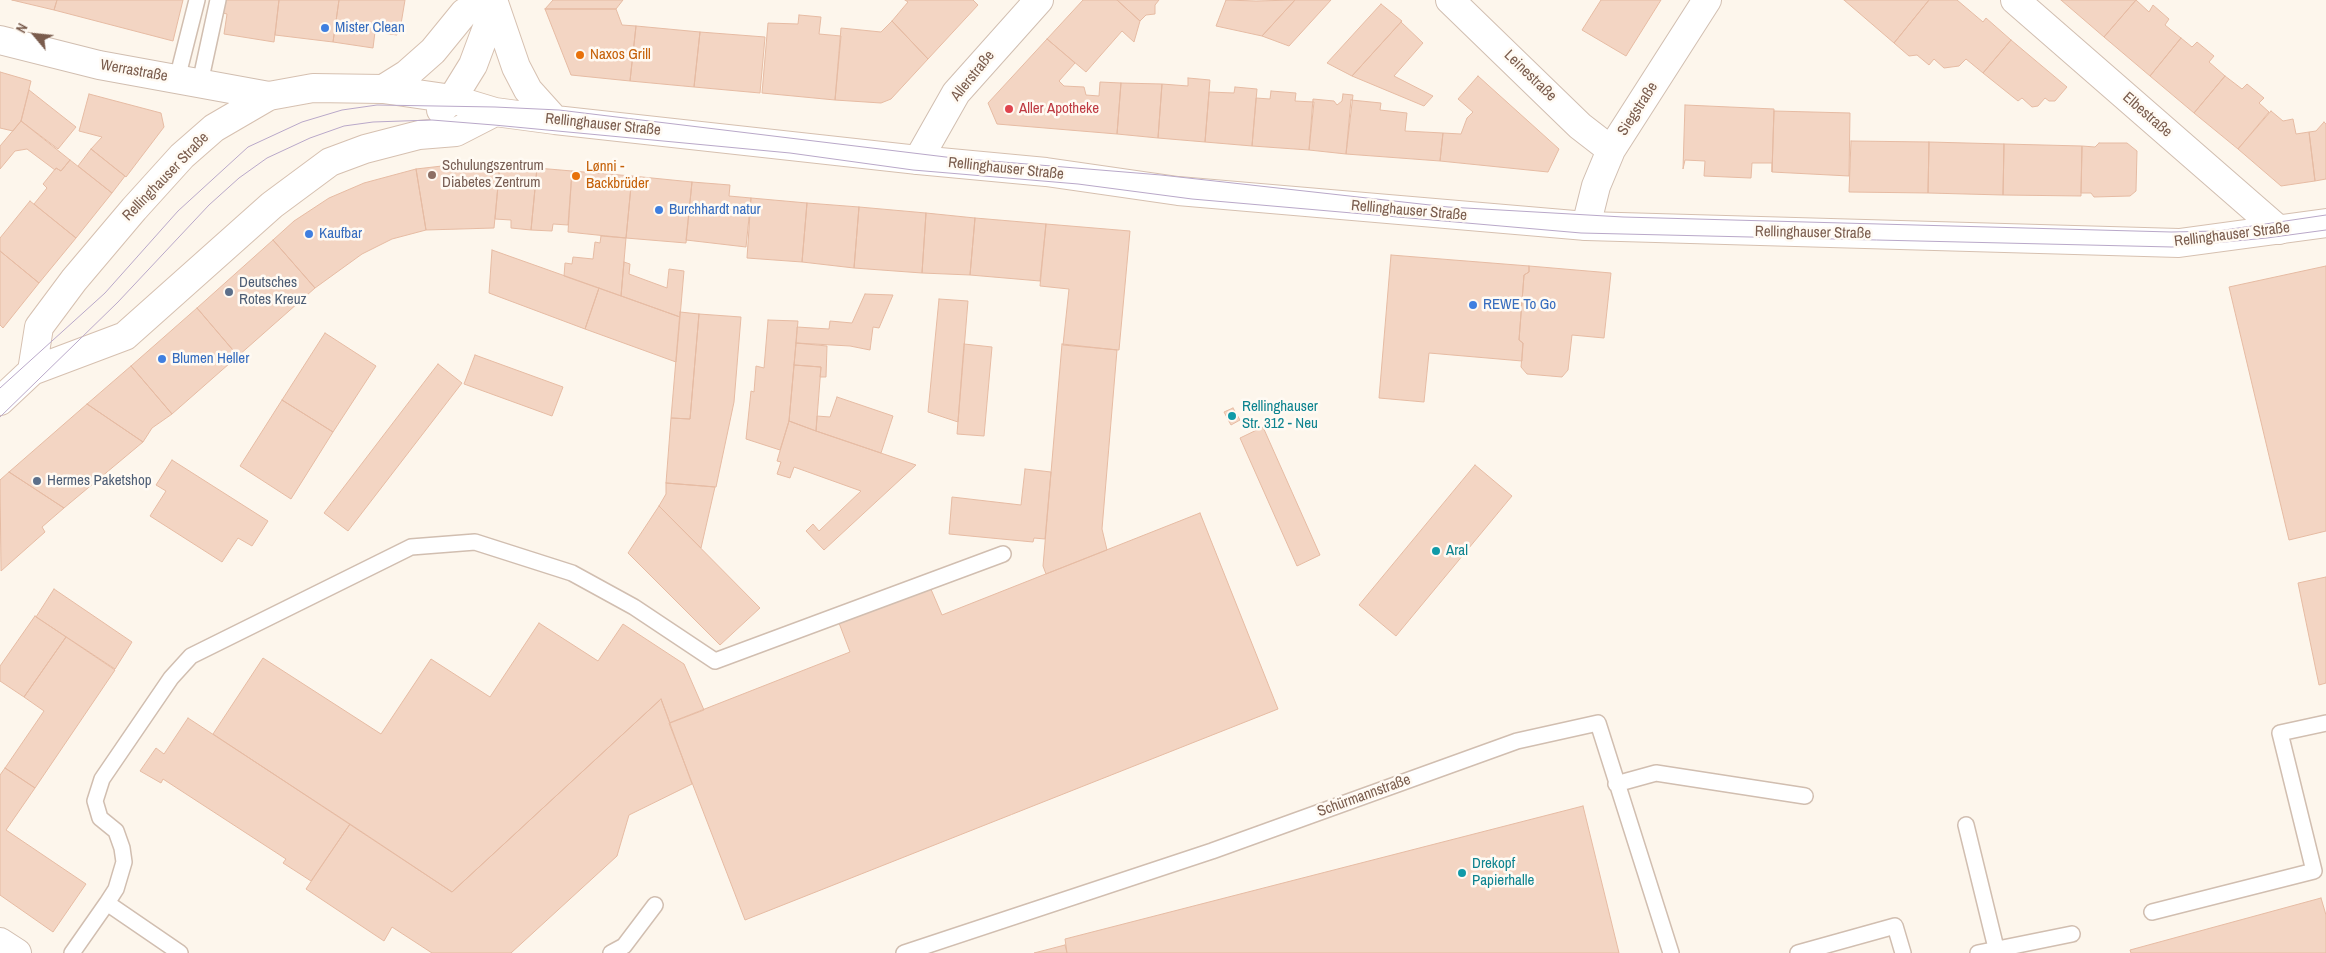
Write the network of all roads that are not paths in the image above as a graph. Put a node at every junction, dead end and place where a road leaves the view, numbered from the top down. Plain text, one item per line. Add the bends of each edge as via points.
1 (196, 0) edge
2 (218, 0) edge
3 (1039, 0) edge
4 (1450, 0) edge
5 (1707, 0) edge
6 (2014, 0) edge
7 (491, 2) edge
8 (0, 40) edge
9 (188, 81) junction
10 (383, 89) junction
11 (269, 96) junction
12 (452, 98) junction
13 (495, 112) junction
14 (556, 120) junction
15 (420, 135) junction
16 (1611, 150) junction
17 (918, 160) junction
18 (2326, 223) edge
19 (1586, 226) junction
20 (2279, 230) junction
21 (32, 370) junction
22 (0, 401) edge
23 (1003, 554) dead end
24 (2326, 723) edge
25 (1616, 784) junction
26 (1805, 796) dead end
27 (1966, 825) dead end
28 (107, 903) junction
29 (655, 905) dead end
30 (2152, 912) dead end
31 (2072, 934) dead end
32 (0, 942) edge
33 (1996, 948) junction
34 (17, 953) edge
35 (72, 953) edge
36 (180, 953) edge
37 (611, 953) edge
38 (904, 953) edge
39 (1671, 953) edge
40 (1798, 953) edge
41 (1903, 953) edge
42 (1978, 953) edge

1 - 9 lane
2 - 9 lane
3 - 17 main road, Allerstraße via 956,93
4 - 16 main road, Leinestraße via 1580,126
5 - 16 main road, Siegstraße
6 - 20 main road, Elbestraße
7 - 10 main road via 464,13 433,51 407,74
7 - 12 main road via 473,65
7 - 14 main road via 528,90
8 - 9 main road, Werrastraße via 99,66
9 - 11 main road, Werrastraße
10 - 11 main road, Rellinghauser Straße via 313,88
10 - 12 main road, Rellinghauser Straße
11 - 21 main road, Rellinghauser Straße via 214,128 182,156 134,209 38,326
12 - 13 main road, Rellinghauser Straße
12 - 15 main road
13 - 14 main road, Rellinghauser Straße
13 - 15 main road via 456,132
14 - 17 main road, Rellinghauser Straße
15 - 21 main road via 330,162 272,205 125,336
16 - 19 main road, Siegstraße via 1596,186
17 - 19 main road, Rellinghauser Straße via 1046,172 1178,191
18 - 20 main road, Rellinghauser Straße
19 - 20 main road, Rellinghauser Straße via 2179,243
21 - 22 main road
23 - 28 lane via 715,661 634,608 572,573 475,542 411,547 191,656 170,678 102,780 95,801 100,818 116,831 124,862 116,888
24 - 30 lane via 2280,733 2314,870
25 - 26 lane via 1656,773
25 - 38 lane, Schürmannstraße via 1598,723 1517,741 1212,851
25 - 39 lane, Schürmannstraße
27 - 33 lane
28 - 35 lane
28 - 36 lane
29 - 37 lane via 624,946
31 - 33 lane
32 - 34 main road
33 - 42 lane
40 - 41 lane via 1895,926

